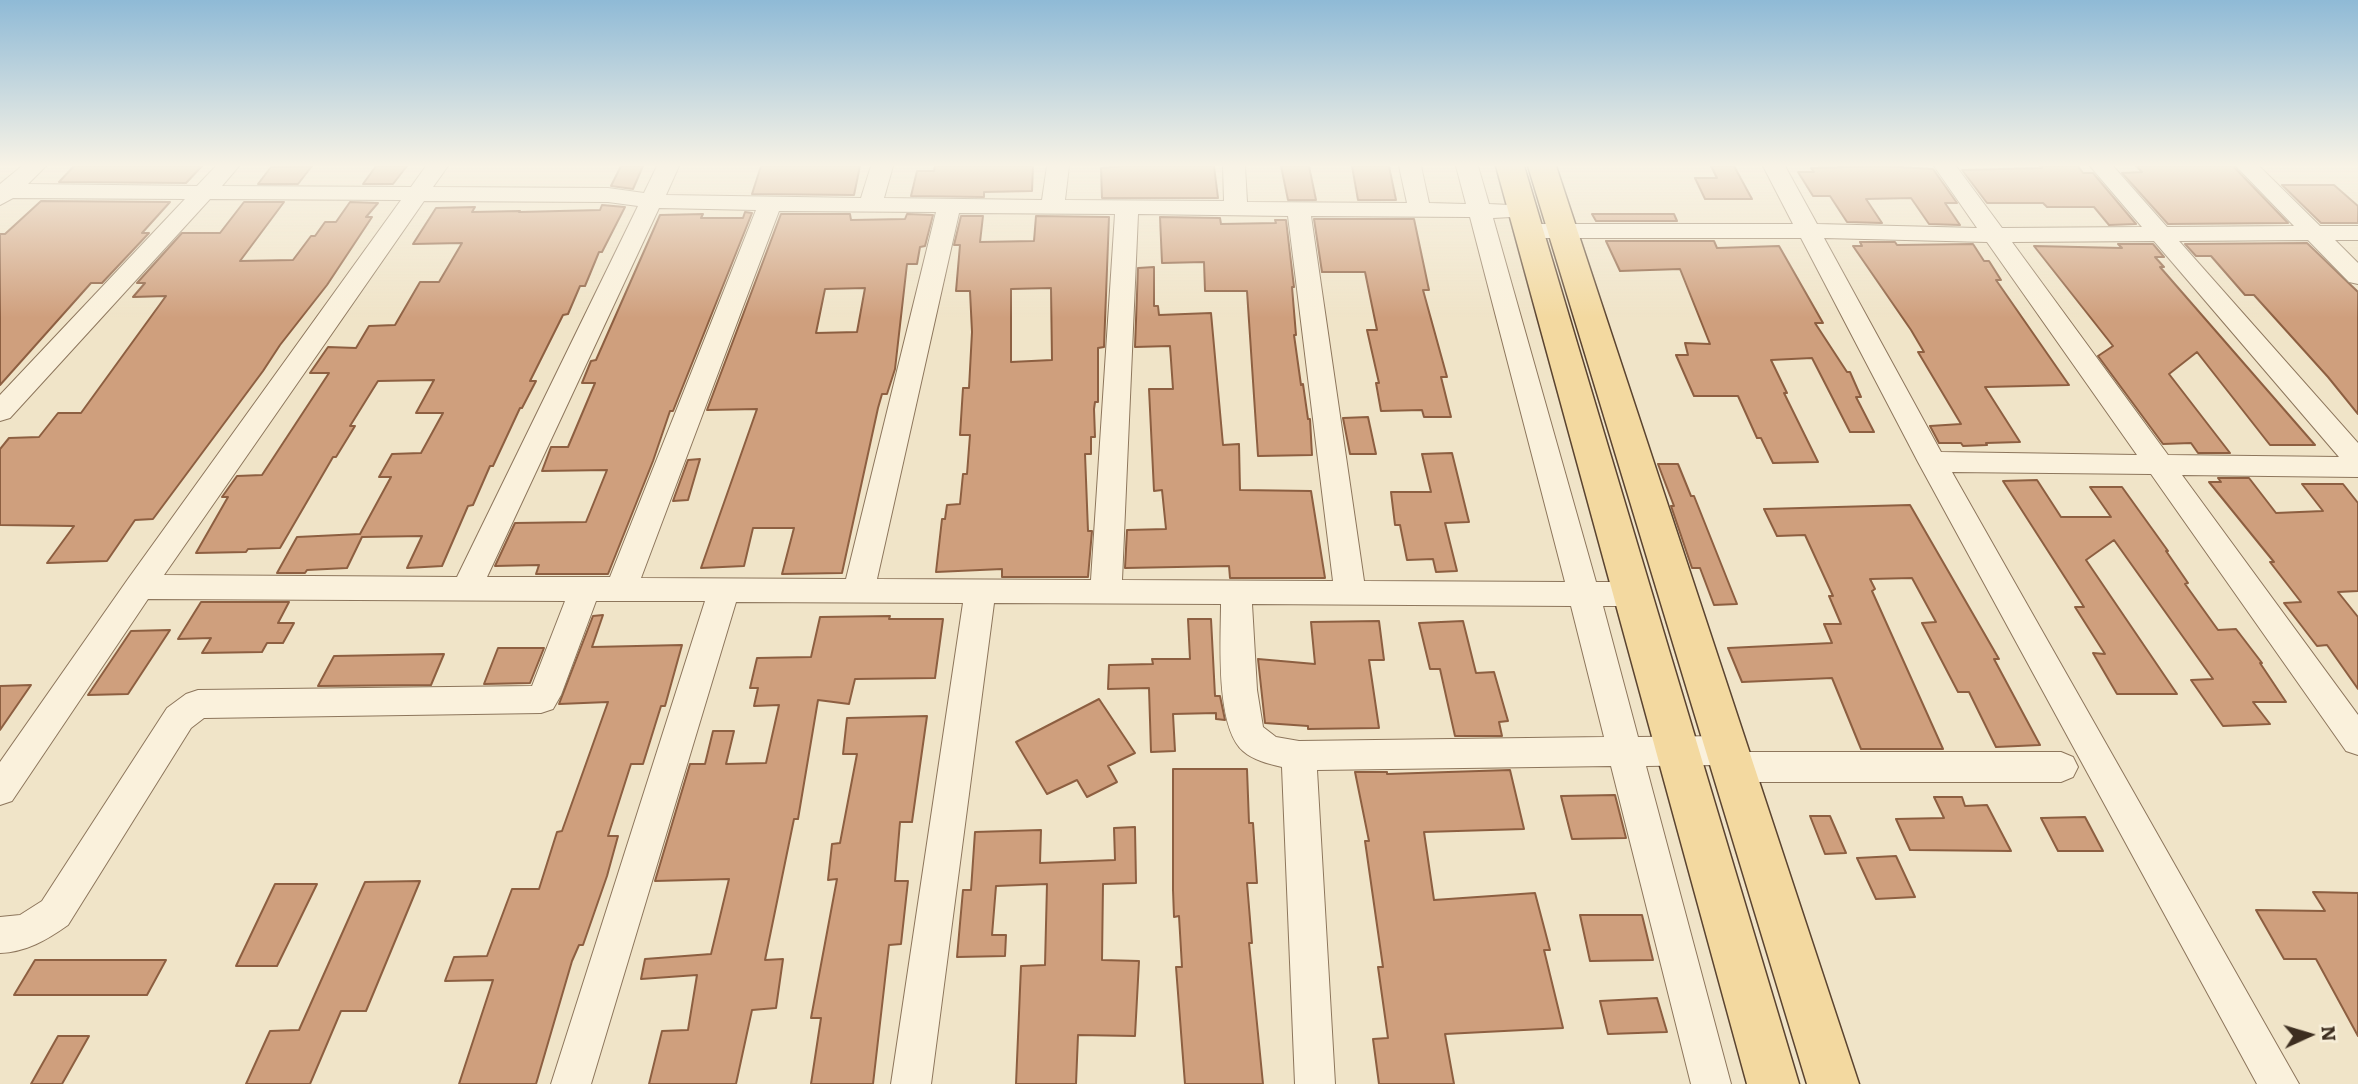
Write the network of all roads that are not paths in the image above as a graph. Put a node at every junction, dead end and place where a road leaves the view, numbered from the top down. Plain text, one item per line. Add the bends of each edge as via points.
1 (182, 217) edge
2 (401, 217) edge
3 (646, 217) edge
4 (765, 217) edge
5 (945, 217) edge
6 (1127, 217) edge
7 (1299, 217) edge
8 (1480, 217) edge
9 (1506, 217) edge
10 (1534, 217) edge
11 (1538, 217) edge
12 (1804, 217) edge
13 (1982, 217) edge
14 (2145, 217) edge
15 (2298, 217) edge
16 (1537, 224) junction
17 (1812, 231) junction
18 (2314, 233) junction
19 (2358, 233) edge
20 (2160, 234) junction
21 (1995, 235) junction
22 (2358, 277) edge
23 (0, 412) edge
24 (2358, 461) edge
25 (1932, 462) junction
26 (2160, 466) junction
27 (2358, 467) edge
28 (139, 587) junction
29 (467, 589) junction
30 (585, 589) junction
31 (621, 589) junction
32 (724, 590) junction
33 (859, 590) junction
34 (981, 591) junction
35 (1106, 592) junction
36 (1236, 592) junction
37 (1350, 593) junction
38 (1584, 594) junction
39 (1632, 594) junction
40 (2358, 741) edge
41 (1676, 749) junction
42 (1624, 750) junction
43 (1300, 756) junction
44 (1728, 758) junction
45 (2061, 767) dead end
46 (0, 790) edge
47 (0, 934) edge
48 (571, 1084) edge
49 (911, 1084) edge
50 (1315, 1084) edge
51 (1711, 1084) edge
52 (1773, 1084) edge
53 (1833, 1084) edge
54 (2279, 1084) edge

1 - 23 street
2 - 28 street
3 - 29 street
4 - 31 street
5 - 33 street
6 - 35 street
7 - 37 street
8 - 38 street
9 - 16 street
10 - 16 main road
11 - 16 main road
12 - 17 street
13 - 21 street
14 - 20 street
15 - 18 street
16 - 17 street
16 - 39 main road
16 - 44 main road
17 - 21 street
17 - 25 street
18 - 19 street
18 - 20 street
18 - 22 street
20 - 21 street
20 - 24 street
21 - 26 street
25 - 26 street
25 - 54 street
26 - 27 street
26 - 40 street
28 - 29 street
28 - 46 street
29 - 30 street
30 - 31 street
30 - 47 street via 541,699 198,704 187,710 55,913 19,935
31 - 32 street
32 - 33 street
32 - 48 street
33 - 34 street
34 - 35 street
34 - 49 street
35 - 36 street
36 - 37 street
36 - 43 street via 1244,723 1258,744
37 - 38 street
38 - 39 street
38 - 42 street
39 - 41 main road
41 - 42 street
41 - 44 street
41 - 52 main road
42 - 43 street
42 - 51 street
43 - 50 street
44 - 45 street
44 - 53 main road

